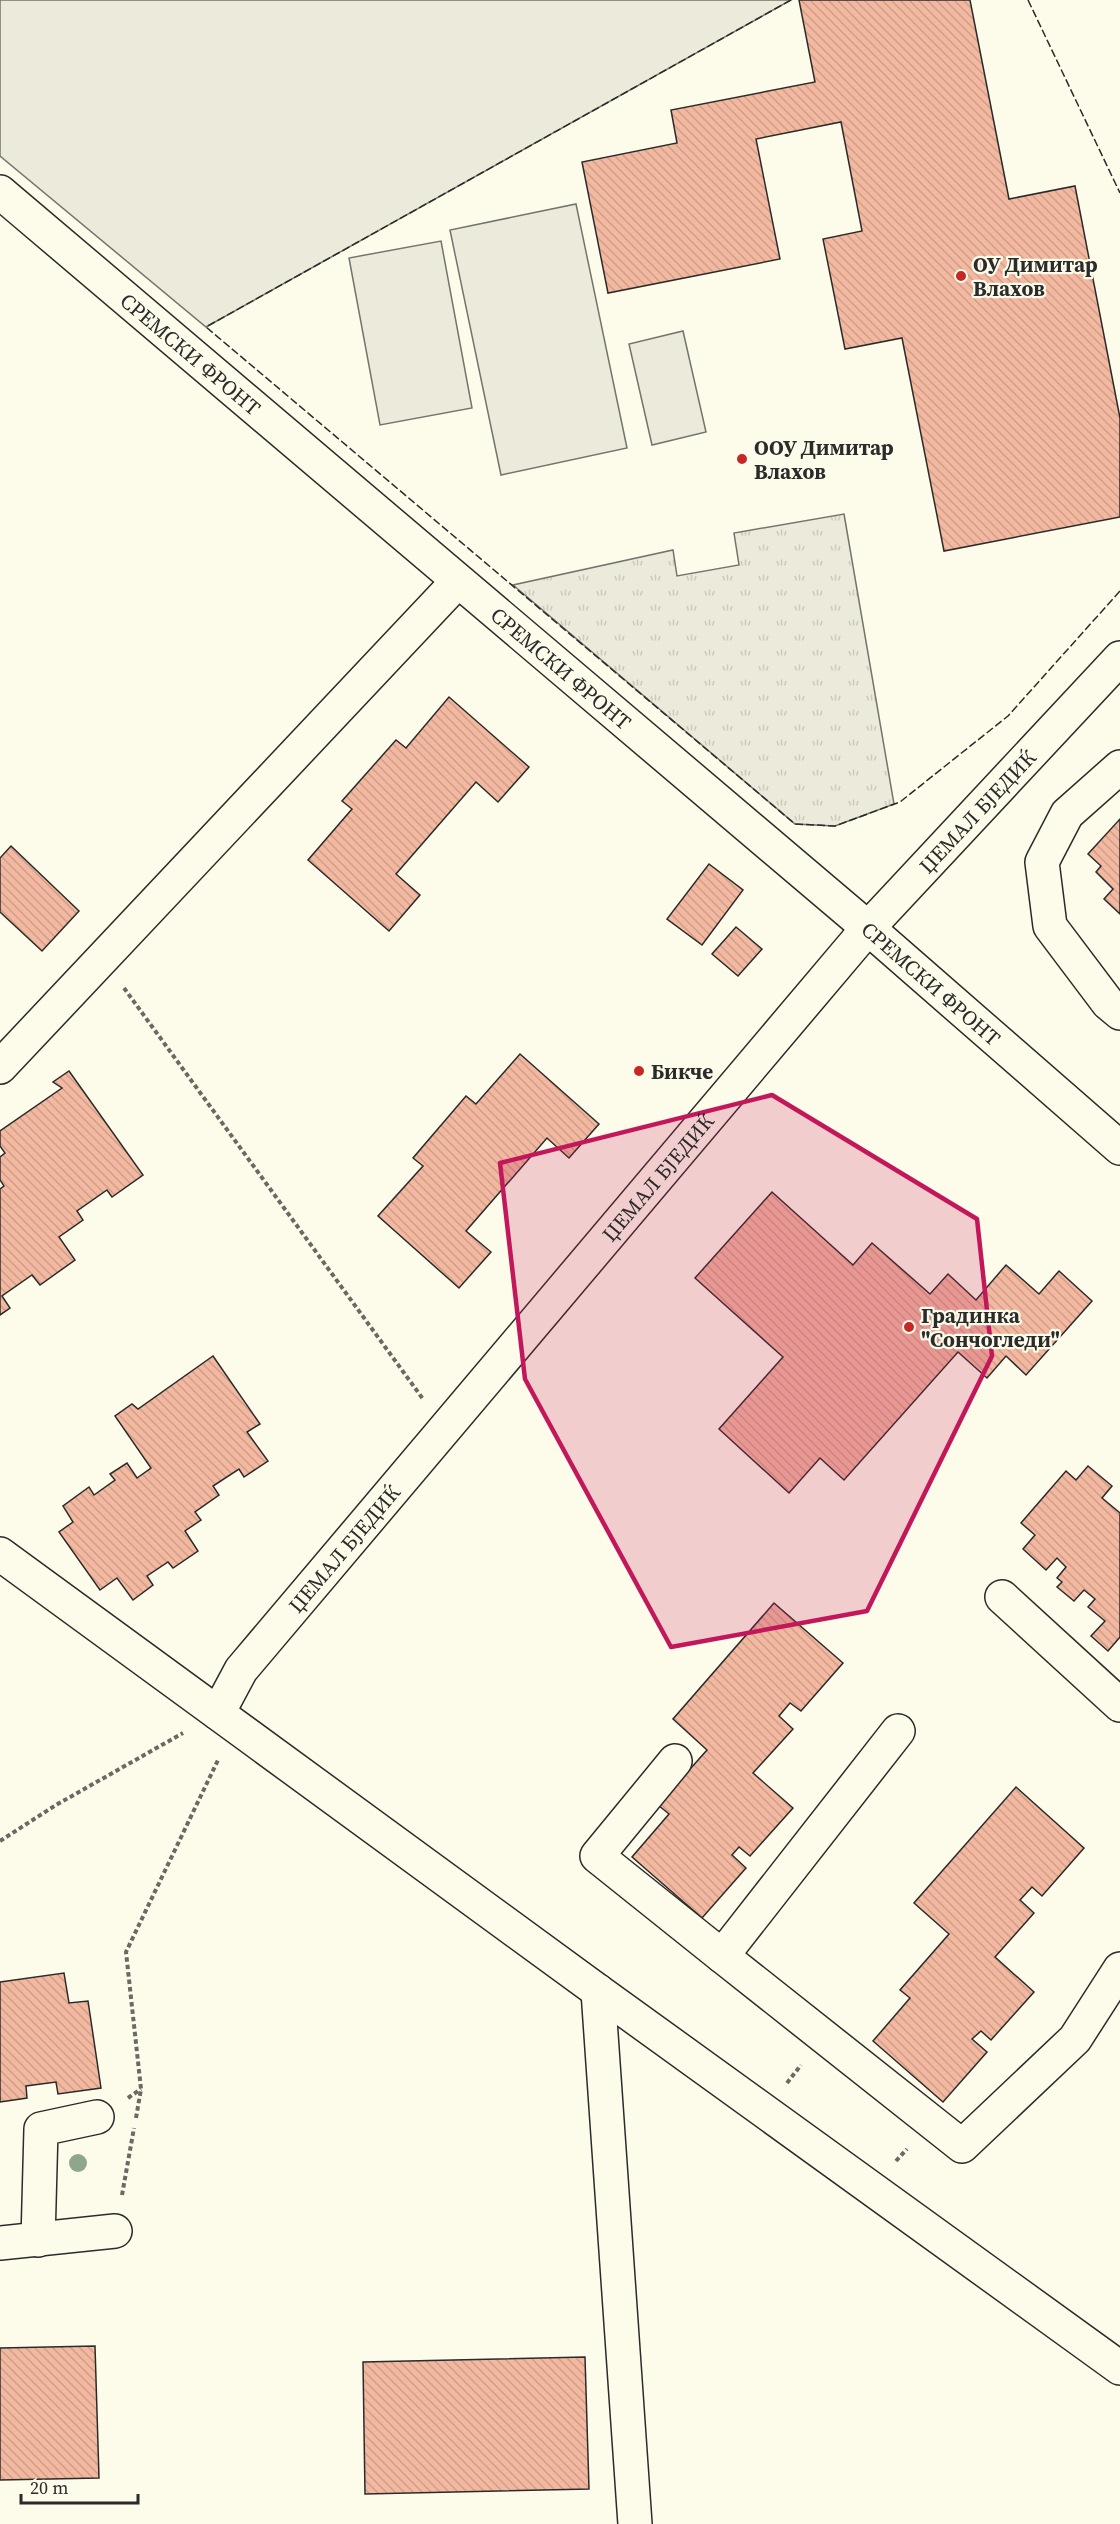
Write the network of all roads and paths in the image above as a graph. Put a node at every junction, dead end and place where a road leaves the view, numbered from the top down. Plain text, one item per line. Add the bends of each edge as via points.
1 (0, 192) edge
2 (458, 581) junction
3 (1120, 658) edge
4 (1120, 767) edge
5 (868, 928) junction
6 (103, 958) junction
7 (1120, 1013) edge
8 (0, 1067) edge
9 (1120, 1148) edge
10 (445, 1429) junction
11 (0, 1554) edge
12 (1002, 1597) dead end
13 (1120, 1705) edge
14 (226, 1719) junction
15 (898, 1731) dead end
16 (675, 1761) dead end
17 (0, 1841) edge
18 (722, 1956) junction
19 (1120, 1969) edge
20 (598, 1991) junction
21 (824, 2037) junction
22 (764, 2111) junction
23 (97, 2117) dead end
24 (931, 2122) junction
25 (872, 2188) junction
26 (115, 2231) joint
27 (38, 2240) junction
28 (0, 2243) edge
29 (1120, 2368) edge
30 (635, 2524) edge

1 - 2 street, СРЕМСКИ ФРОНТ
2 - 5 street, СРЕМСКИ ФРОНТ
2 - 6 street
3 - 5 street, ЏЕМАЛ БЈЕДИЌ
4 - 7 street via 1067,814 1042,861 1050,926 1108,1003
5 - 9 street, СРЕМСКИ ФРОНТ
5 - 10 street, ЏЕМАЛ БЈЕДИЌ
6 - 8 street
6 - 10 path
10 - 14 street, ЏЕМАЛ БЈЕДИЌ via 241,1670
11 - 14 street
12 - 13 street
14 - 17 path via 184,1733 56,1804
14 - 20 street
14 - 26 path via 126,1952 141,2089
15 - 18 street
16 - 18 street via 597,1856
18 - 21 street
19 - 24 street via 1075,2039 962,2146
20 - 22 street
20 - 30 street
21 - 22 path
21 - 24 street
22 - 25 street
23 - 27 street via 41,2129
24 - 25 path
25 - 29 street
26 - 27 street
27 - 28 street

